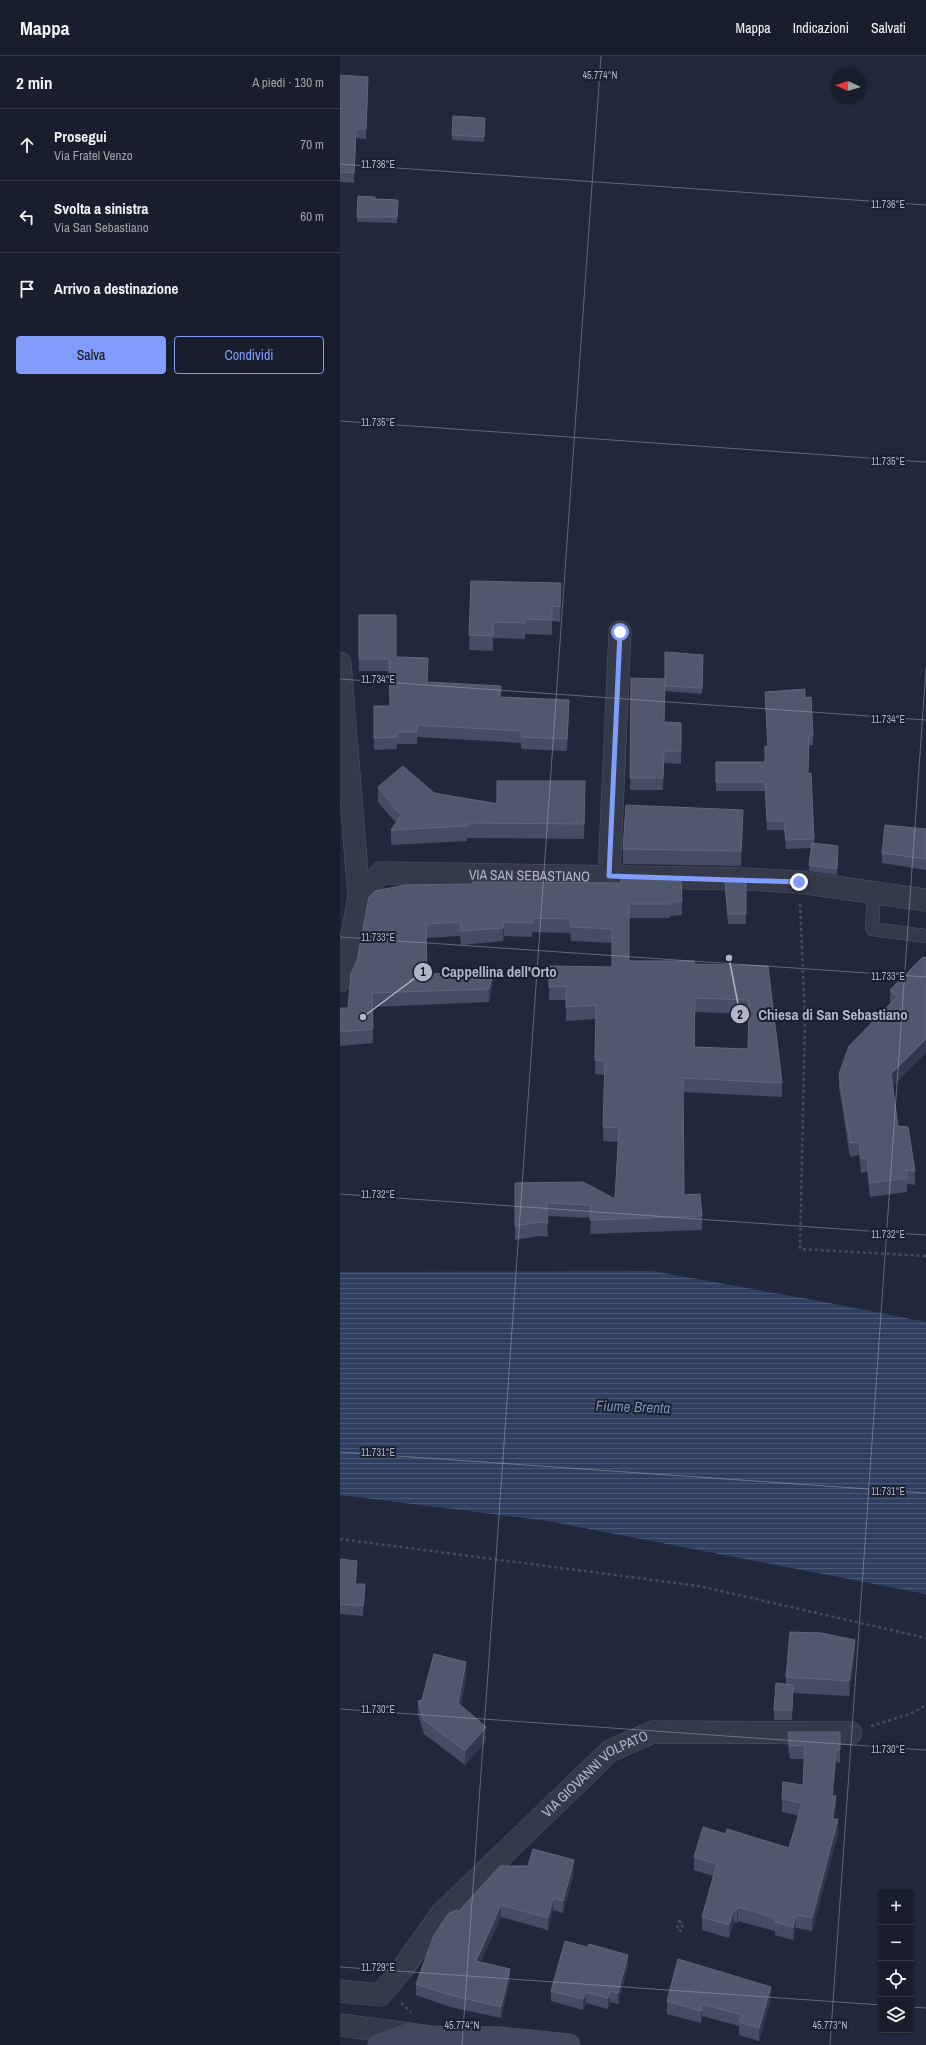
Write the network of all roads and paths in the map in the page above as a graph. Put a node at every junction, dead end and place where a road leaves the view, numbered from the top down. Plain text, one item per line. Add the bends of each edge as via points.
1 (620, 632) dead end
2 (340, 663) edge
3 (609, 876) junction
4 (799, 882) junction
5 (874, 893) junction
6 (359, 897) junction
7 (926, 900) edge
8 (926, 936) edge
9 (340, 981) edge
10 (926, 1256) edge
11 (340, 1539) edge
12 (926, 1638) edge
13 (926, 1705) edge
14 (851, 1733) joint
15 (340, 1990) edge
16 (342, 2025) edge
17 (409, 2034) junction
18 (358, 2045) edge
19 (379, 2045) edge
20 (569, 2045) edge

1 - 3 street
2 - 6 street
3 - 4 street, VIA SAN SEBASTIANO
3 - 6 street, VIA SAN SEBASTIANO via 381,873
4 - 5 street, VIA SAN SEBASTIANO
4 - 10 path via 805,1018 800,1249
5 - 7 street, VIA SAN SEBASTIANO
5 - 8 lane via 872,929
6 - 9 street via 345,972
11 - 12 path via 699,1586
13 - 14 path via 910,1714
14 - 15 street, VIA GIOVANNI VOLPATO via 653,1732 610,1751 442,1913 403,1968 380,1995
16 - 17 street
16 - 18 street via 354,2033
17 - 19 street
17 - 20 street via 500,2038

